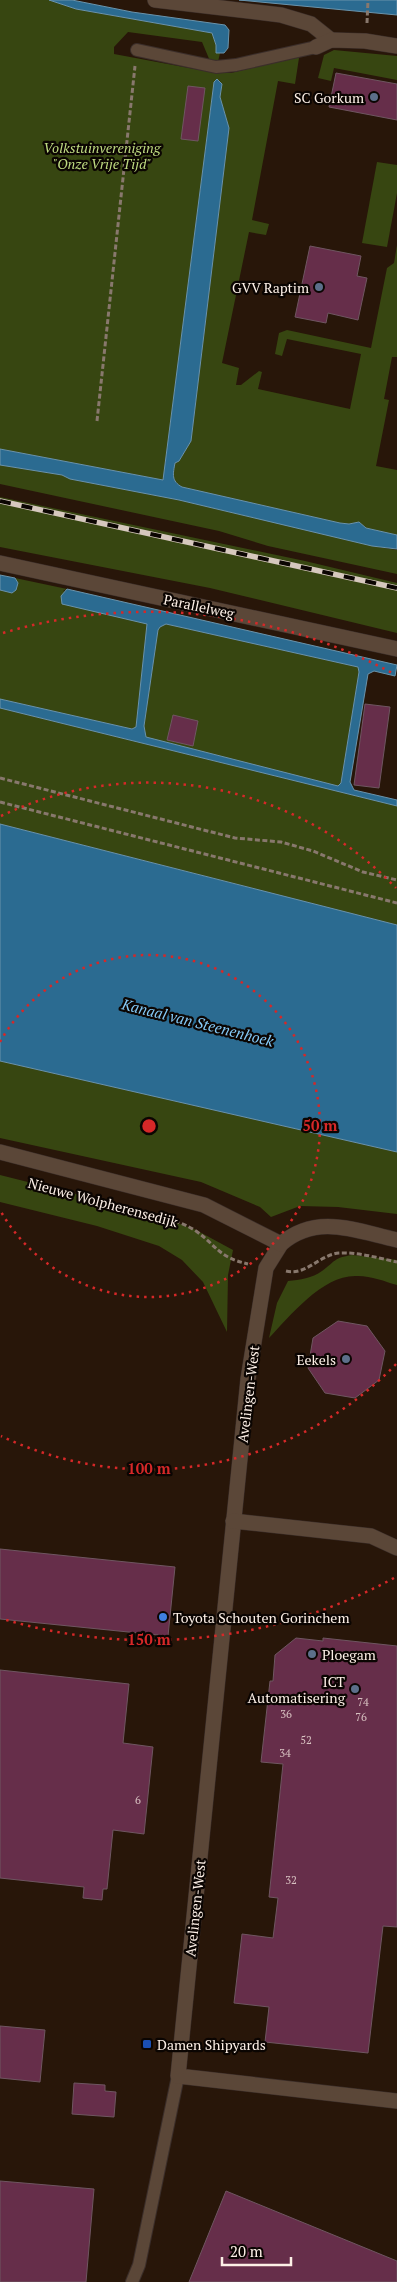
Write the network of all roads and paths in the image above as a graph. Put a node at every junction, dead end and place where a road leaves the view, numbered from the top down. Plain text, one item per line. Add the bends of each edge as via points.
1 (155, 0) edge
2 (368, 0) edge
3 (367, 17) dead end
4 (331, 40) junction
5 (397, 46) edge
6 (316, 47) joint
7 (137, 50) joint
8 (97, 421) dead end
9 (0, 563) edge
10 (397, 649) edge
11 (0, 778) edge
12 (0, 802) edge
13 (397, 880) edge
14 (397, 903) edge
15 (0, 1152) edge
16 (153, 1213) dead end
17 (397, 1240) edge
18 (281, 1244) junction
19 (397, 1262) edge
20 (266, 1268) junction
21 (233, 1521) junction
22 (397, 1548) edge
23 (178, 2076) junction
24 (397, 2101) edge
25 (132, 2282) edge

1 - 4 street via 281,15 311,24
2 - 3 path
4 - 5 street
4 - 6 street
6 - 7 lane via 216,67
7 - 8 path
9 - 10 street, Parallelweg
11 - 13 path via 234,838 281,842 313,851 363,872
12 - 14 path
15 - 18 street, Nieuwe Wolpherensedijk via 204,1205
16 - 20 path, Nieuwe Wolpherensedijk via 181,1222 230,1259
17 - 18 street via 323,1226 310,1227
18 - 20 street
19 - 20 path, Nieuwe Wolpherensedijk via 339,1253 326,1256 297,1272
20 - 21 street, Avelingen-West via 248,1379
21 - 22 street via 371,1536
21 - 23 street, Avelingen-West
23 - 24 street
23 - 25 lane via 139,2265

